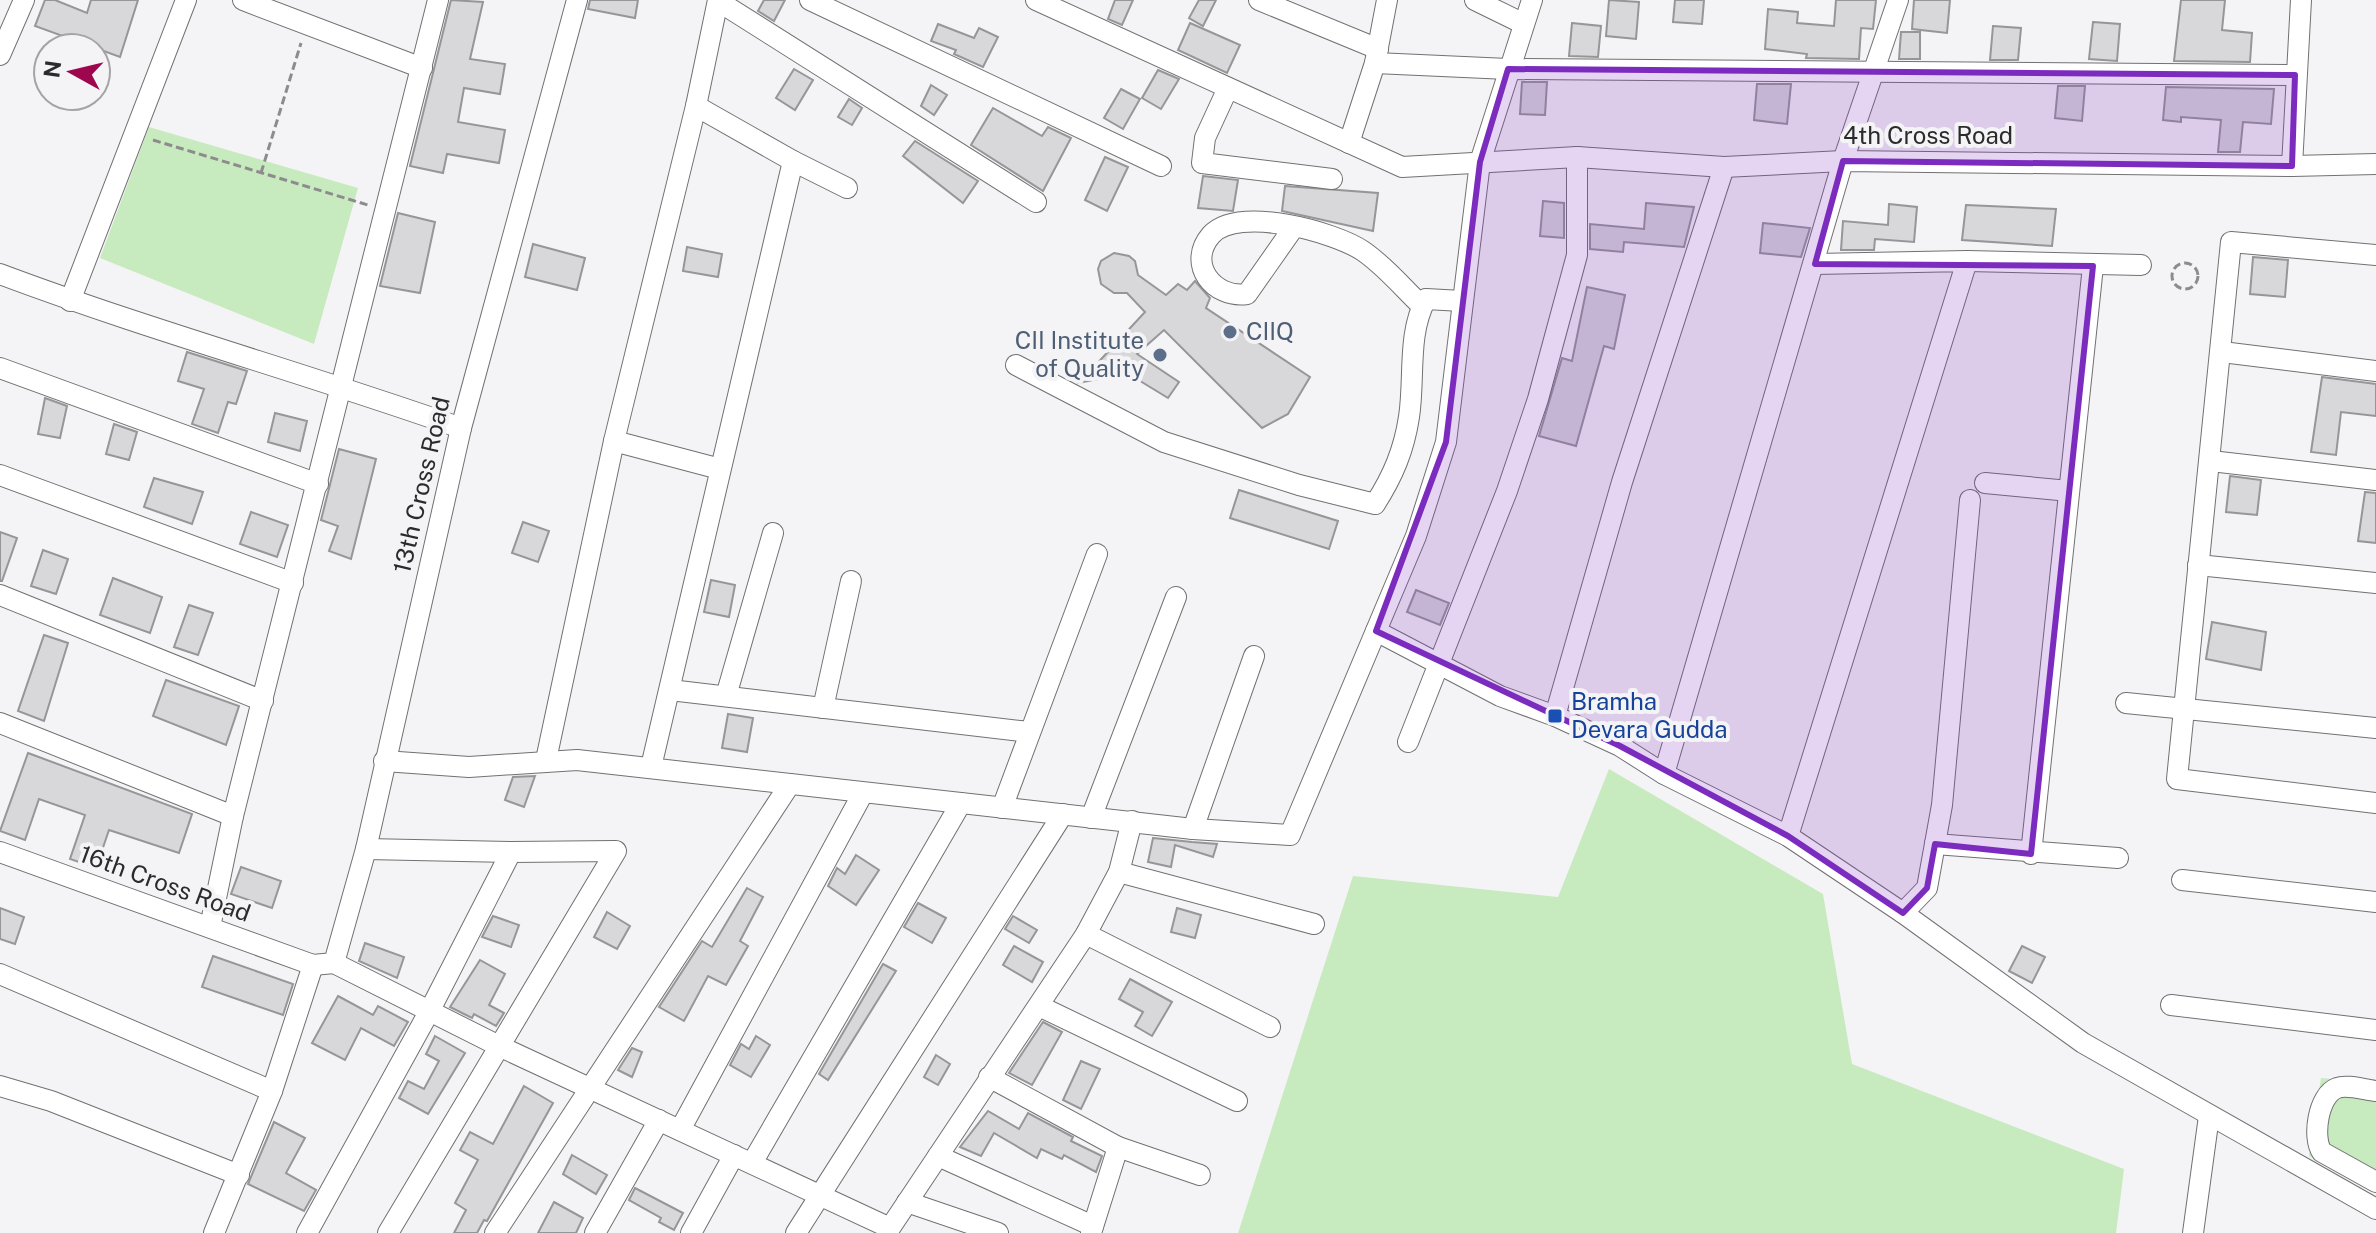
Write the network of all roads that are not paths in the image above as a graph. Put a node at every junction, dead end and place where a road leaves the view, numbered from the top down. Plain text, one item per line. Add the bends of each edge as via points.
1 (24, 0) edge
2 (186, 0) edge
3 (243, 0) edge
4 (438, 0) edge
5 (577, 0) edge
6 (718, 0) edge
7 (810, 0) edge
8 (1036, 0) edge
9 (1259, 0) edge
10 (1387, 0) edge
11 (1475, 0) edge
12 (1532, 0) edge
13 (1898, 0) edge
14 (2301, 0) edge
15 (1522, 23) junction
16 (0, 55) edge
17 (1376, 56) junction
18 (422, 68) junction
19 (1508, 69) junction
20 (1875, 72) junction
21 (2295, 75) junction
22 (1228, 88) junction
23 (696, 106) junction
24 (1349, 143) junction
25 (1577, 157) junction
26 (793, 161) junction
27 (1843, 161) junction
28 (1480, 162) junction
29 (2376, 164) edge
30 (1161, 166) dead end
31 (2292, 166) junction
32 (1724, 167) junction
33 (1332, 179) dead end
34 (847, 188) dead end
35 (1036, 202) dead end
36 (1294, 227) junction
37 (2376, 255) edge
38 (1967, 261) junction
39 (1815, 264) junction
40 (2141, 265) dead end
41 (2093, 266) junction
42 (0, 274) edge
43 (70, 301) junction
44 (1462, 301) junction
45 (1422, 306) junction
46 (2222, 352) junction
47 (1016, 365) dead end
48 (0, 368) edge
49 (2376, 371) edge
50 (342, 386) junction
51 (461, 428) junction
52 (614, 441) junction
53 (2211, 461) junction
54 (720, 469) junction
55 (0, 475) edge
56 (2376, 480) edge
57 (1985, 483) dead end
58 (318, 484) junction
59 (2069, 491) junction
60 (1970, 500) dead end
61 (773, 533) dead end
62 (1097, 554) dead end
63 (2198, 565) junction
64 (851, 581) dead end
65 (293, 583) junction
66 (2376, 583) edge
67 (0, 595) edge
68 (1176, 597) dead end
69 (1376, 631) junction
70 (1254, 656) dead end
71 (1440, 664) junction
72 (670, 690) junction
73 (726, 696) junction
74 (263, 701) junction
75 (2126, 703) dead end
76 (823, 708) junction
77 (2185, 710) junction
78 (1555, 716) junction
79 (0, 723) edge
80 (2376, 728) edge
81 (1029, 732) junction
82 (1408, 742) dead end
83 (546, 760) junction
84 (384, 761) junction
85 (651, 767) junction
86 (1664, 774) junction
87 (790, 784) junction
88 (863, 793) junction
89 (961, 803) junction
90 (2376, 803) edge
91 (1002, 808) junction
92 (1063, 814) junction
93 (233, 816) junction
94 (1091, 818) junction
95 (1132, 821) junction
96 (1193, 829) junction
97 (1788, 836) junction
98 (1935, 844) junction
99 (366, 849) junction
100 (0, 852) edge
101 (511, 852) junction
102 (2031, 854) junction
103 (2118, 858) dead end
104 (1119, 872) junction
105 (2182, 880) dead end
106 (2376, 902) edge
107 (1903, 913) junction
108 (1314, 924) dead end
109 (210, 927) junction
110 (1086, 934) junction
111 (334, 963) junction
112 (313, 965) junction
113 (0, 974) edge
114 (2171, 1005) dead end
115 (1039, 1006) junction
116 (429, 1012) junction
117 (1270, 1027) dead end
118 (2376, 1030) edge
119 (501, 1047) junction
120 (989, 1077) junction
121 (0, 1086) edge
122 (588, 1087) junction
123 (272, 1091) junction
124 (2376, 1091) edge
125 (1237, 1101) dead end
126 (2209, 1116) junction
127 (659, 1120) junction
128 (680, 1130) junction
129 (1118, 1147) junction
130 (938, 1156) junction
131 (743, 1159) junction
132 (239, 1175) junction
133 (1200, 1175) dead end
134 (2376, 1182) edge
135 (818, 1195) junction
136 (907, 1202) junction
137 (2376, 1209) edge
138 (1092, 1229) edge
139 (889, 1230) edge
140 (214, 1233) edge
141 (307, 1233) edge
142 (388, 1233) edge
143 (495, 1233) edge
144 (595, 1233) edge
145 (691, 1233) edge
146 (796, 1233) edge
147 (998, 1233) edge
148 (2193, 1233) edge

1 - 16 street
2 - 43 street
3 - 18 street
4 - 18 street
5 - 51 street, 13th Cross Road
6 - 23 street
6 - 35 street
7 - 30 street
8 - 22 street, 4th Cross Road
9 - 17 street
10 - 17 street
11 - 15 street
12 - 15 street
13 - 20 street
14 - 21 street
15 - 19 street
17 - 19 street
17 - 24 street
18 - 50 street
19 - 20 street
19 - 28 street
20 - 21 street
20 - 27 street
21 - 31 street
22 - 24 street, 4th Cross Road
22 - 33 street via 1205,138 1202,163
23 - 26 street
23 - 52 street
24 - 28 street, 4th Cross Road via 1402,167
25 - 28 street, 4th Cross Road
25 - 32 street, 4th Cross Road
25 - 71 street via 1577,255 1507,491
26 - 34 street
26 - 54 street
27 - 31 street, 4th Cross Road
27 - 32 street, 4th Cross Road
27 - 39 street
28 - 44 street
29 - 31 street, 4th Cross Road
32 - 78 street via 1622,482
36 - 36 street via 1255,222 1221,227 1210,235 1201,268 1224,293 1247,294
36 - 45 street via 1336,236 1365,252
37 - 46 street via 2231,242
38 - 39 street
38 - 41 street
38 - 97 street
39 - 86 street
40 - 41 street
41 - 59 street
42 - 43 street
43 - 50 street
44 - 45 street via 1426,299
44 - 69 street via 1446,442 1416,536
45 - 47 street via 1416,316 1409,417 1396,470 1375,504 1164,442
46 - 49 street
46 - 53 street
48 - 58 street
50 - 51 street
50 - 58 street
51 - 84 street, 13th Cross Road
52 - 54 street
52 - 83 street
53 - 56 street
53 - 63 street
54 - 72 street
55 - 65 street
57 - 59 street
58 - 65 street
59 - 102 street
60 - 98 street
61 - 73 street
62 - 81 street
63 - 66 street
63 - 77 street
64 - 76 street
65 - 74 street
67 - 74 street
68 - 94 street
69 - 71 street
69 - 96 street via 1290,835
70 - 96 street
71 - 78 street via 1500,696
71 - 82 street
72 - 73 street
72 - 85 street
73 - 76 street
74 - 93 street
75 - 77 street
76 - 81 street
77 - 80 street
77 - 90 street via 2177,779
78 - 86 street via 1620,746
79 - 93 street
81 - 91 street
83 - 84 street via 469,767
83 - 85 street
84 - 99 street, 13th Cross Road
85 - 87 street
86 - 97 street
87 - 88 street
87 - 122 street
88 - 89 street
88 - 128 street
89 - 91 street
89 - 131 street
91 - 92 street
92 - 94 street
92 - 135 street
93 - 109 street
94 - 95 street
95 - 96 street
95 - 104 street
97 - 107 street
98 - 102 street
98 - 107 street via 1927,888
99 - 101 street
99 - 111 street, 13th Cross Road
100 - 109 street, 16th Cross Road
101 - 116 street
101 - 119 street via 616,851
102 - 103 street
104 - 108 street
104 - 110 street
105 - 106 street
107 - 126 street via 2083,1043
109 - 112 street, 16th Cross Road
110 - 115 street
110 - 117 street
111 - 112 street
111 - 116 street
112 - 123 street
113 - 123 street
114 - 118 street
115 - 120 street
115 - 125 street
116 - 119 street
116 - 141 street
119 - 122 street
119 - 142 street
120 - 129 street
120 - 130 street
121 - 132 street
122 - 127 street
122 - 143 street
123 - 132 street
124 - 134 street via 2337,1088 2322,1104 2317,1138 2322,1152
126 - 137 street
126 - 148 street
127 - 128 street
127 - 144 street
128 - 131 street
129 - 133 street
129 - 138 street
130 - 136 street
130 - 138 street
131 - 135 street
131 - 145 street
132 - 140 street
135 - 139 street
135 - 146 street
136 - 139 street
136 - 147 street

